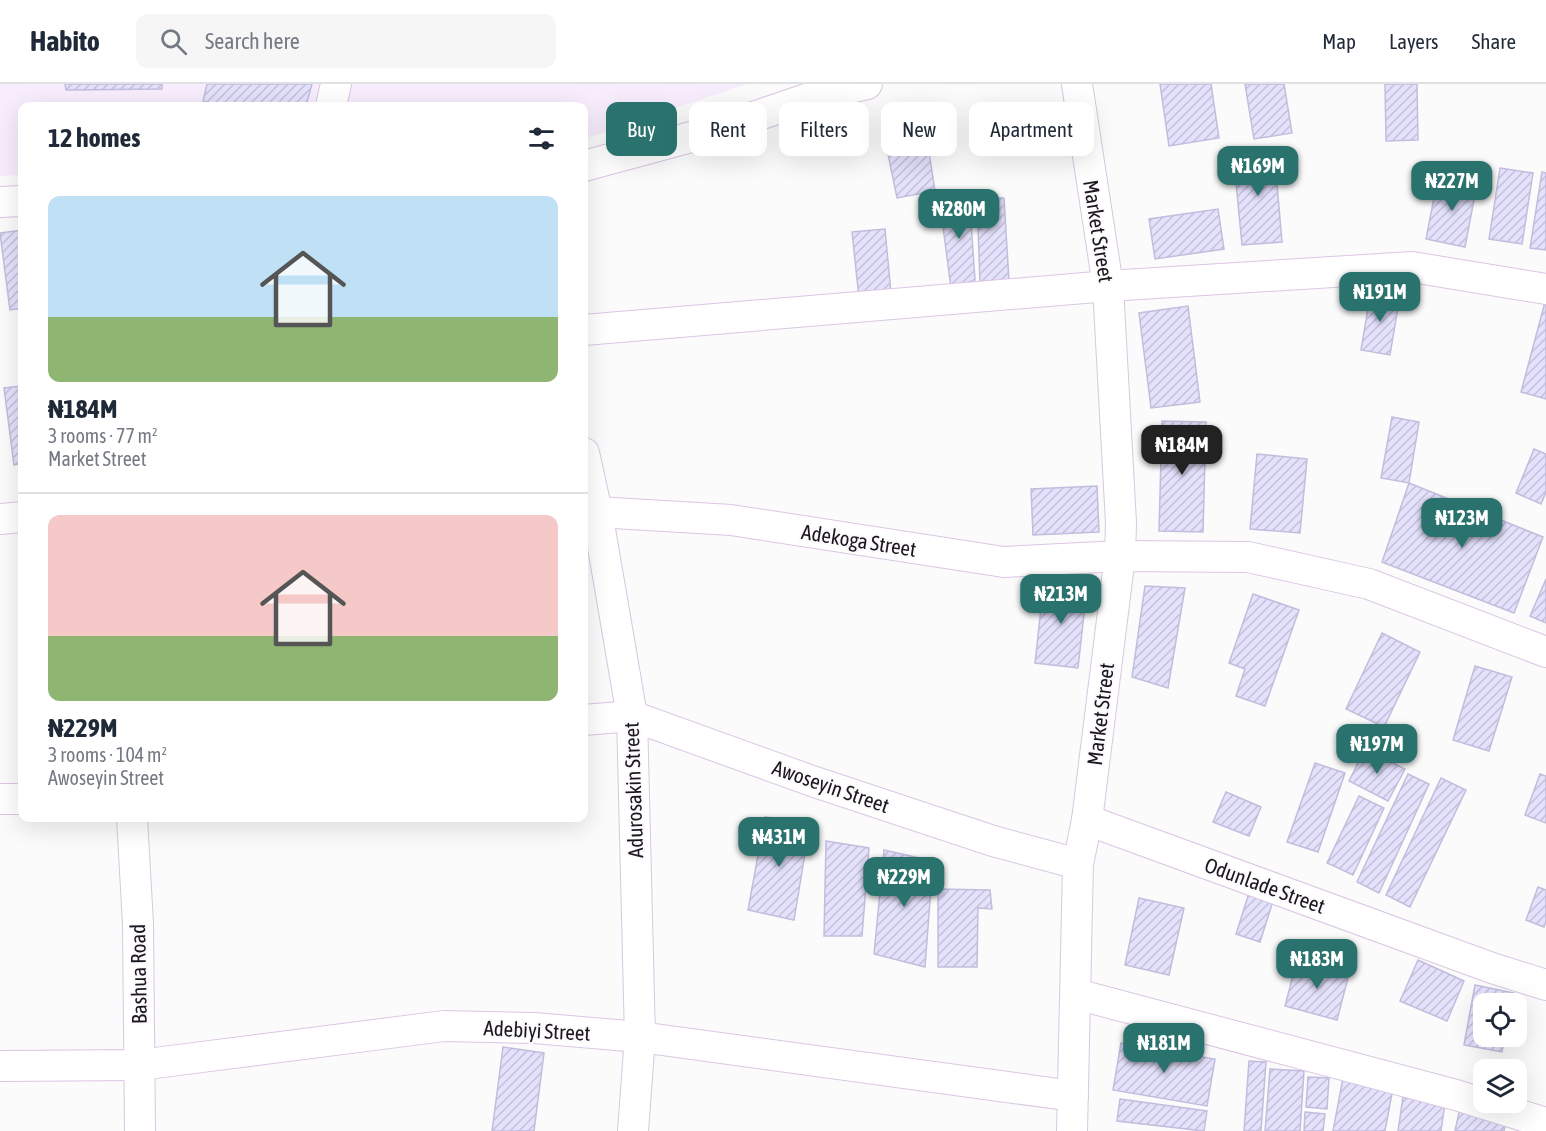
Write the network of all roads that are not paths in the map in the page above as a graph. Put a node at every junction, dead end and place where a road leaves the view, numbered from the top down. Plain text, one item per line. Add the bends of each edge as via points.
1 (336, 84) edge
2 (867, 84) edge
3 (1077, 84) edge
4 (332, 102) edge
5 (588, 165) edge
6 (18, 201) edge
7 (0, 202) edge
8 (1108, 286) junction
9 (1546, 289) edge
10 (588, 330) edge
11 (588, 471) edge
12 (597, 512) junction
13 (18, 517) edge
14 (0, 519) edge
15 (1120, 556) junction
16 (1546, 652) edge
17 (632, 716) junction
18 (588, 720) edge
19 (0, 799) edge
20 (18, 799) edge
21 (1087, 820) junction
22 (132, 822) edge
23 (1078, 864) junction
24 (1546, 985) edge
25 (1076, 994) junction
26 (640, 1037) junction
27 (139, 1065) junction
28 (0, 1066) edge
29 (1073, 1096) junction
30 (1546, 1123) edge
31 (140, 1131) edge
32 (633, 1131) edge
33 (1072, 1131) edge

1 - 4 street
2 - 5 street via 820,94 706,133
3 - 8 street, Market Street
6 - 7 street
8 - 9 street via 1412,267
8 - 10 street
8 - 15 street, Market Street
11 - 12 street, Adurosakin Street
12 - 15 street, Adekoga Street via 731,520 1004,562
12 - 17 street, Adurosakin Street
13 - 14 street
15 - 16 street, Adekoga Street via 1248,557 1369,584
15 - 21 street, Market Street
17 - 18 street, Awoseyin Street
17 - 23 street, Awoseyin Street via 812,781 993,841
17 - 26 street, Adurosakin Street
19 - 20 street
21 - 23 street, Market Street
21 - 24 street, Odunlade Street
22 - 27 street, Bashua Road
23 - 25 street, Market Street
25 - 29 street, Market Street
25 - 30 street via 1456,1095
26 - 27 street, Adebiyi Street via 534,1028 444,1026
26 - 29 street, Adebiyi Street
26 - 32 street, Adurosakin Street
27 - 28 street, Adebiyi Street
27 - 31 street, Bashua Road
29 - 33 street, Market Street

